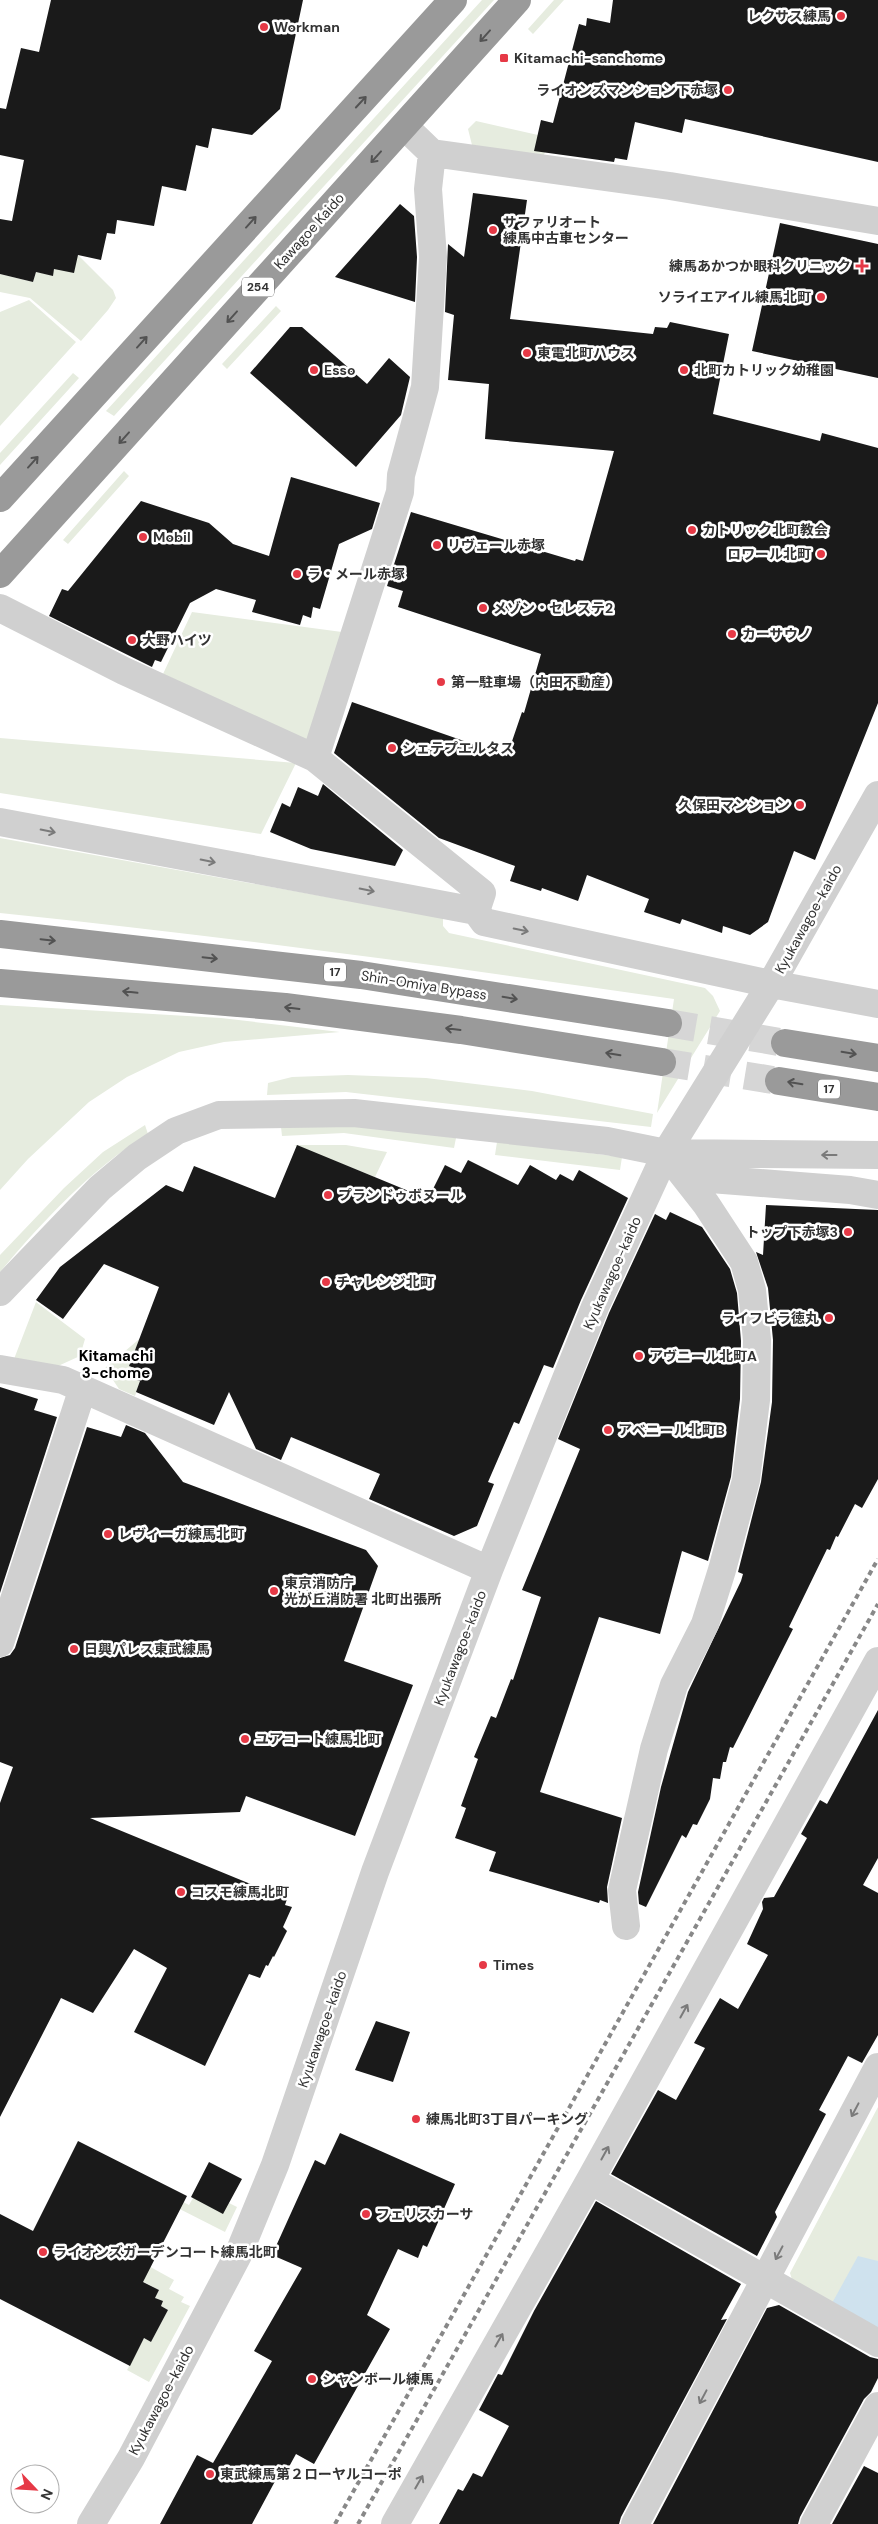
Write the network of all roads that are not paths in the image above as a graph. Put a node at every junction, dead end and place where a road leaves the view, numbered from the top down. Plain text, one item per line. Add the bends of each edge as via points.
1 (453, 0) edge
2 (517, 0) edge
3 (404, 126) junction
4 (432, 153) junction
5 (878, 221) edge
6 (0, 498) edge
7 (0, 574) edge
8 (0, 608) edge
9 (314, 758) junction
10 (878, 795) edge
11 (0, 822) edge
12 (476, 911) junction
13 (0, 934) edge
14 (0, 982) edge
15 (771, 984) junction
16 (878, 1004) edge
17 (668, 1023) tunnel mouth
18 (785, 1042) tunnel mouth
19 (878, 1058) edge
20 (662, 1062) tunnel mouth
21 (779, 1081) tunnel mouth
22 (878, 1097) edge
23 (666, 1153) junction
24 (878, 1155) edge
25 (685, 1177) junction
26 (878, 1195) edge
27 (0, 1292) edge
28 (0, 1369) edge
29 (83, 1388) junction
30 (489, 1570) junction
31 (0, 1643) edge
32 (874, 1676) edge
33 (626, 1926) dead end
34 (878, 2067) edge
35 (590, 2180) junction
36 (765, 2279) junction
37 (878, 2343) edge
38 (878, 2406) edge
39 (91, 2524) edge
40 (395, 2524) edge
41 (635, 2524) edge
42 (814, 2524) edge

6 -> 1 highway
2 -> 3 highway, Kawagoe Kaido / 254
3 - 4 street
3 -> 7 highway, Kawagoe Kaido / 254
4 - 5 street via 670,186
4 - 9 street via 428,189 433,257 424,387 401,475 400,492
8 - 9 street via 124,671
9 - 12 street via 482,893
10 - 15 street, Kyukawagoe-kaido
11 -> 12 street
12 -> 15 street via 484,922
13 -> 17 highway, Shin-Omiya Bypass / 17 via 361,975
20 -> 14 highway via 461,1030 285,1008
15 - 16 street
15 - 23 street, Kyukawagoe-kaido
18 -> 19 highway
22 -> 21 highway, 17
24 -> 23 street
23 - 25 street
23 - 27 street via 607,1141 354,1113 219,1116 176,1131 137,1157 100,1188
23 - 30 street, Kyukawagoe-kaido via 595,1307
25 - 26 street
25 - 33 street via 744,1262 752,1290 757,1340 756,1400 746,1480 722,1570 705,1624 674,1685 654,1749 622,1890
28 - 29 street via 63,1380
29 - 30 street
29 - 31 street
30 - 39 street, Kyukawagoe-kaido via 375,1872 275,2165 238,2255 131,2458
35 -> 32 street
34 -> 36 street
35 - 36 street
40 -> 35 street
36 - 37 street
36 -> 41 street
38 - 42 street

